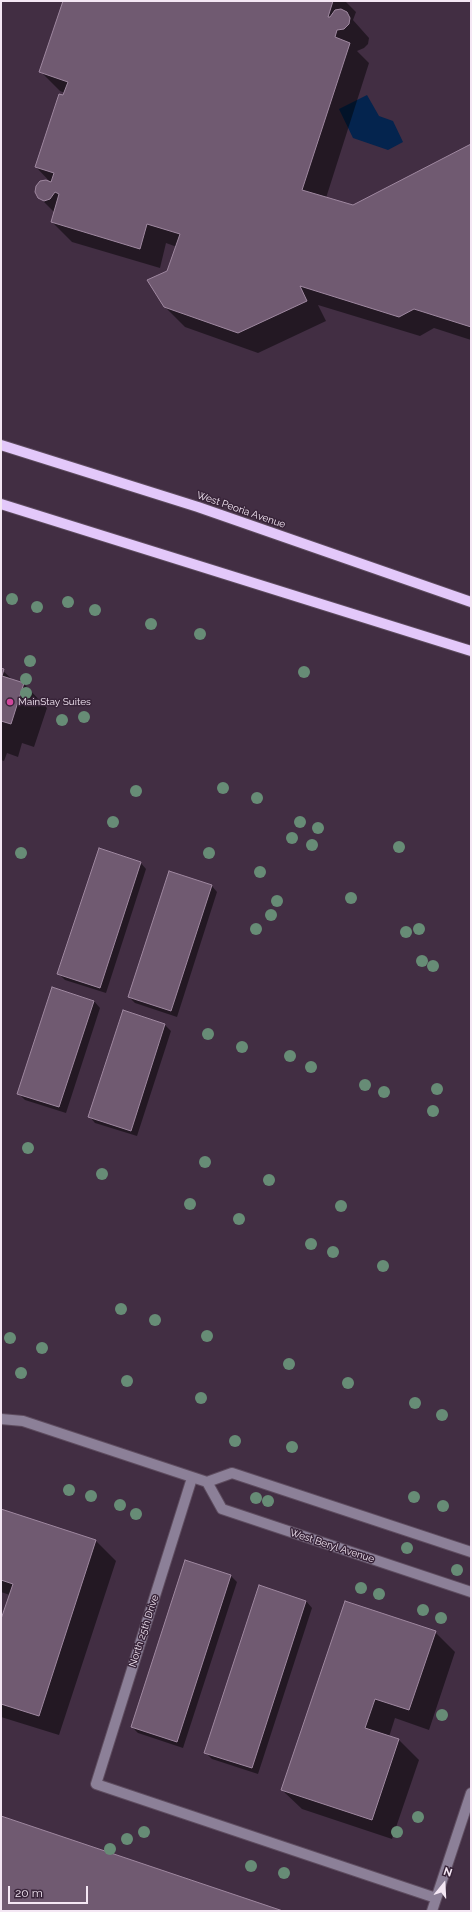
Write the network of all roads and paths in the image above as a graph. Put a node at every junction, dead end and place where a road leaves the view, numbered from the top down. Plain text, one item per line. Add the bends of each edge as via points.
1 (1, 445) edge
2 (1, 504) edge
3 (471, 602) edge
4 (471, 651) edge
5 (1, 1419) edge
6 (192, 1478) junction
7 (207, 1482) junction
8 (471, 1552) edge
9 (471, 1592) edge
10 (471, 1793) edge
11 (436, 1898) junction
12 (432, 1911) edge

1 - 3 main road, West Peoria Avenue via 198,507
2 - 4 main road
5 - 6 street via 23,1421
6 - 7 street
6 - 11 street, North 25th Drive via 96,1784
7 - 8 street via 232,1473
7 - 9 street, West Beryl Avenue via 222,1509
10 - 11 street
11 - 12 street

